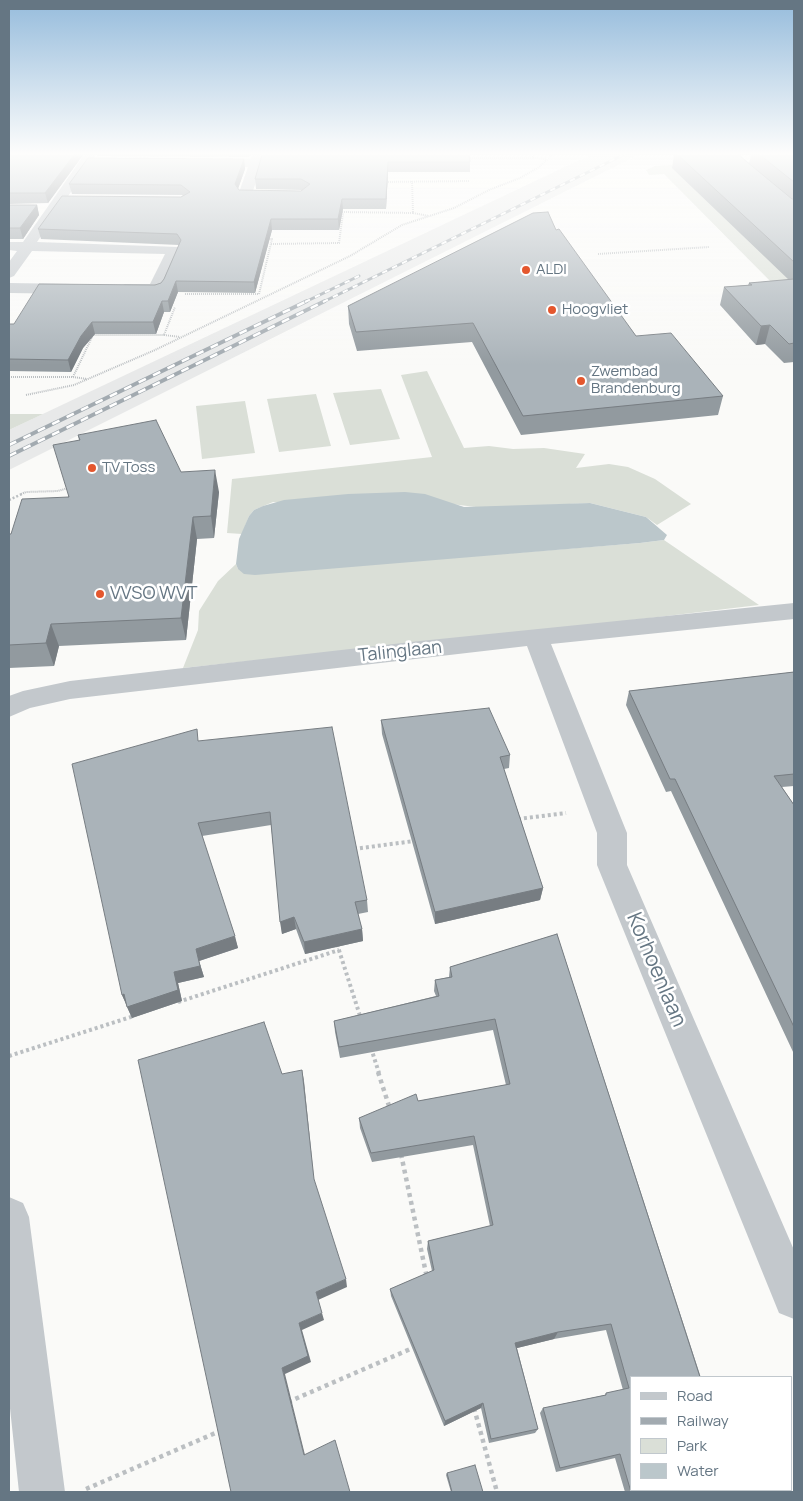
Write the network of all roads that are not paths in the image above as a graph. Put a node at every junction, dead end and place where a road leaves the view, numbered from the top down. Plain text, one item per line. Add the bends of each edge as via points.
1 (42, 225) edge
2 (9, 246) edge
3 (26, 248) junction
4 (9, 274) edge
5 (9, 288) edge
6 (87, 288) edge
7 (107, 288) edge
8 (794, 611) edge
9 (536, 636) junction
10 (9, 708) edge
11 (9, 1218) edge
12 (794, 1298) edge
13 (42, 1492) edge

1 - 3 street
2 - 3 street
3 - 4 street
3 - 7 street via 174,250 156,289
5 - 6 street
8 - 9 street, Talinglaan
9 - 10 street, Talinglaan via 70,690 23,700
9 - 12 street, Korhoenlaan via 612,834 612,865
11 - 13 street

